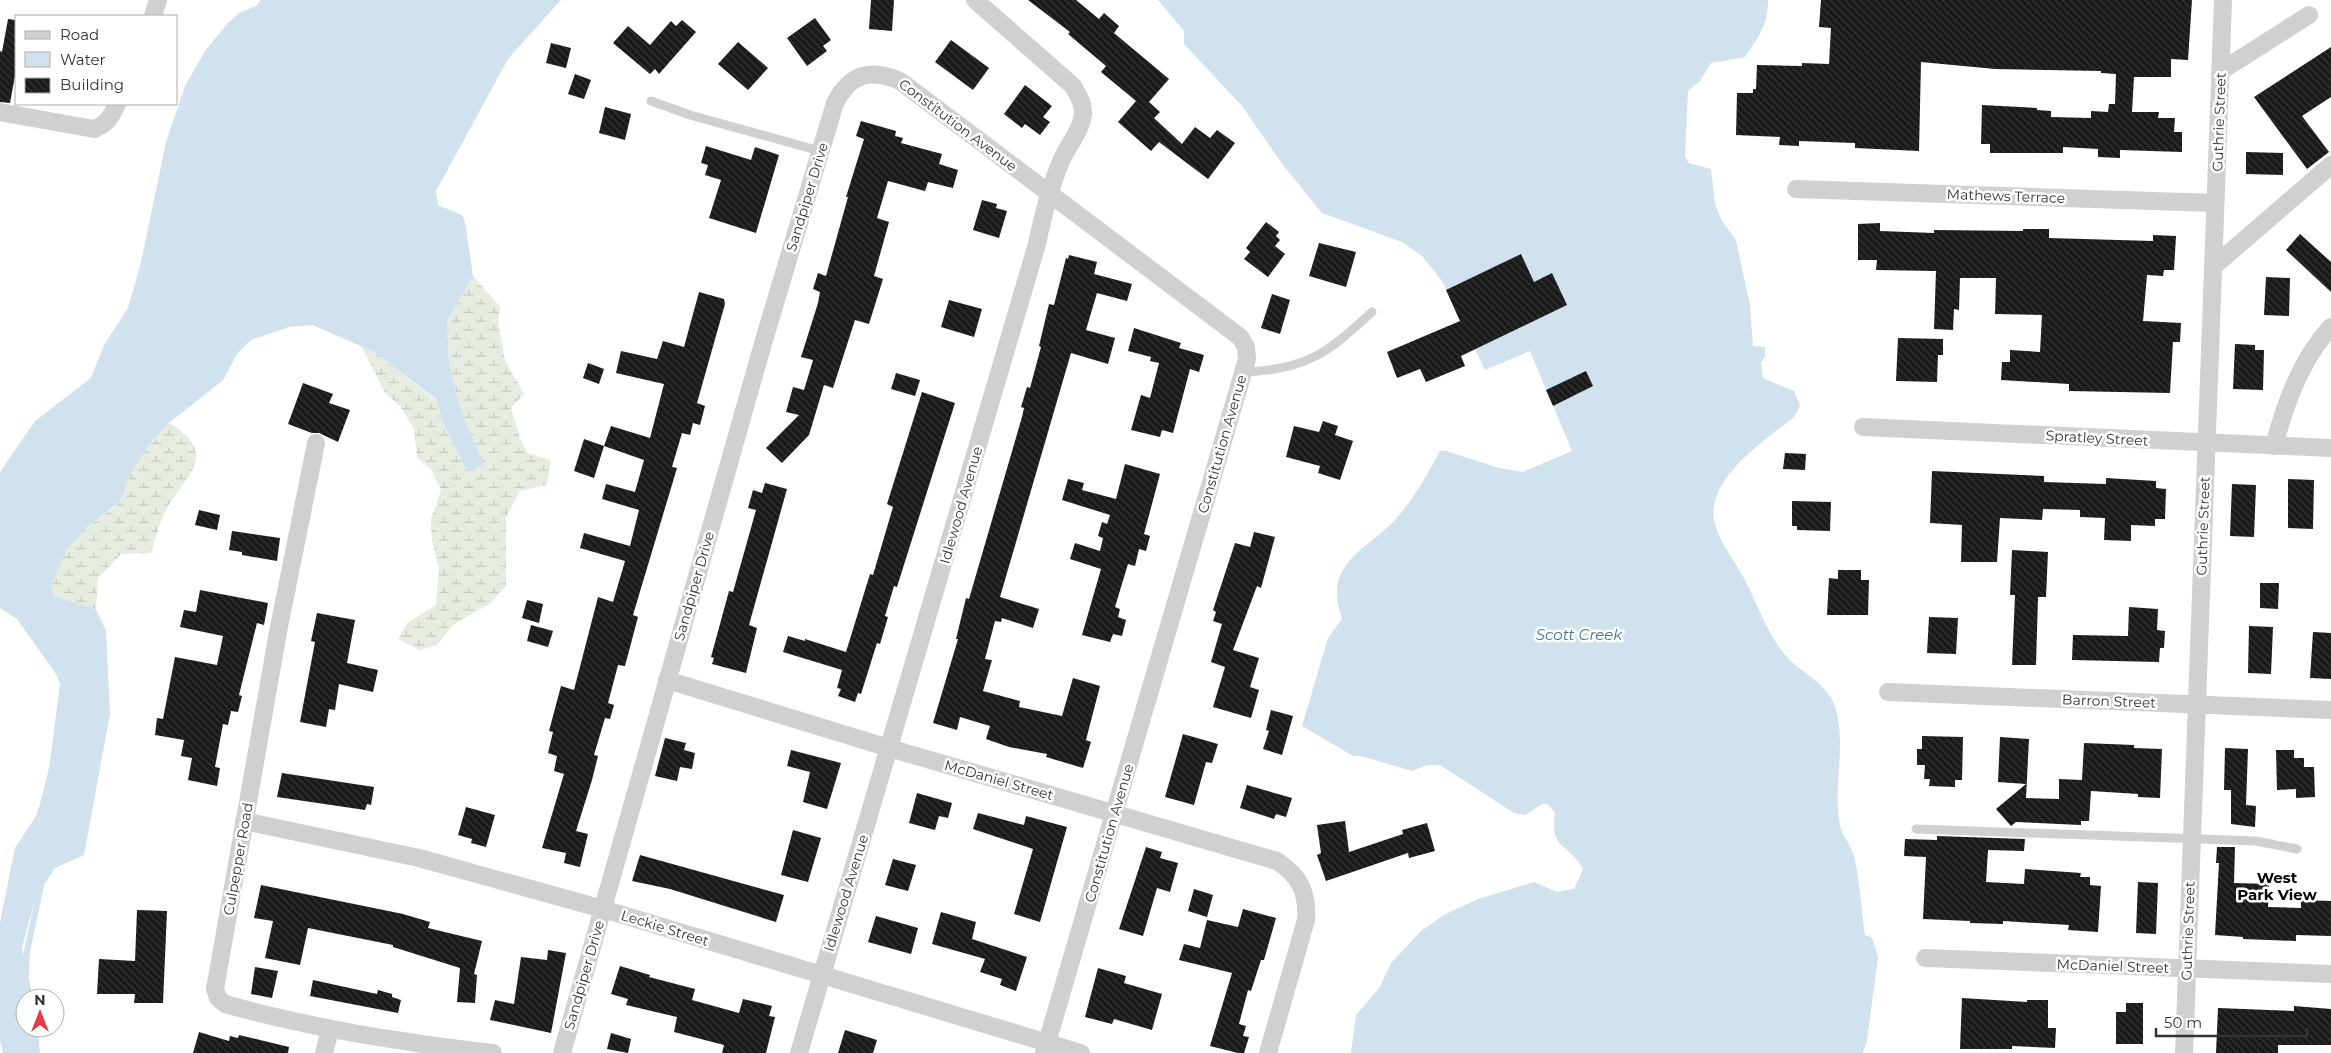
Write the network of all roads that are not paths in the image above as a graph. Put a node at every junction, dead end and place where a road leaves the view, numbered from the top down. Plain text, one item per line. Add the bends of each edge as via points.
1 (158, 0) edge
2 (975, 0) edge
3 (2223, 0) edge
4 (153, 15) edge
5 (2309, 15) dead end
6 (2220, 71) junction
7 (651, 101) dead end
8 (117, 105) edge
9 (7, 113) edge
10 (830, 120) joint
11 (820, 151) junction
12 (2331, 165) edge
13 (1796, 189) dead end
14 (1049, 193) junction
15 (2215, 203) junction
16 (2213, 268) junction
17 (1372, 312) dead end
18 (2331, 327) edge
19 (1243, 372) junction
20 (1863, 427) dead end
21 (316, 443) dead end
22 (2206, 444) junction
23 (2274, 446) junction
24 (2331, 448) edge
25 (667, 680) junction
26 (1888, 692) dead end
27 (2197, 704) junction
28 (2331, 710) edge
29 (889, 748) junction
30 (1115, 813) junction
31 (244, 821) junction
32 (1916, 829) dead end
33 (2192, 840) junction
34 (2297, 849) dead end
35 (603, 909) junction
36 (1926, 958) dead end
37 (2187, 968) junction
38 (2331, 974) edge
39 (821, 976) junction
40 (330, 1030) junction
41 (1045, 1048) edge
42 (324, 1053) edge
43 (493, 1053) edge
44 (562, 1053) edge
45 (798, 1053) edge
46 (1081, 1053) edge
47 (1268, 1053) edge
48 (2184, 1053) edge

1 - 4 street
2 - 14 street, Idlewood Avenue via 1073,86 1080,98 1081,126 1062,159
3 - 6 street, Guthrie Street
5 - 6 street
6 - 15 street, Guthrie Street
7 - 11 lane
8 - 9 street via 104,126 94,129
10 - 11 street, Sandpiper Drive
10 - 14 street, Constitution Avenue via 841,90 852,80 873,73 887,75 900,81
11 - 25 street, Sandpiper Drive
12 - 16 street
13 - 15 street, Mathews Terrace
14 - 19 street, Constitution Avenue via 1240,336 1246,347
14 - 29 street, Idlewood Avenue via 1037,244
15 - 16 street, Guthrie Street
16 - 22 street, Guthrie Street
17 - 19 lane via 1334,347 1311,360 1270,371
18 - 23 street via 2299,376
19 - 30 street, Constitution Avenue
20 - 22 street, Spratley Street
21 - 31 street, Culpepper Road
22 - 23 street, Spratley Street
22 - 27 street, Guthrie Street
23 - 24 street, Spratley Street
25 - 29 street, McDaniel Street
25 - 35 street, Sandpiper Drive
26 - 27 street, Barron Street
27 - 28 street, Barron Street
27 - 33 street, Guthrie Street
29 - 30 street, McDaniel Street
29 - 39 street, Idlewood Avenue
30 - 41 street, Constitution Avenue
30 - 47 street, McDaniel Street via 1277,861 1300,881 1307,905 1306,920
31 - 35 street, Leckie Street via 419,858
31 - 40 street, Culpepper Road via 215,989 218,998 225,1004
32 - 33 lane
33 - 34 lane via 2256,842
33 - 37 street, Guthrie Street
35 - 39 street, Leckie Street
35 - 44 street, Sandpiper Drive
36 - 37 street, McDaniel Street
37 - 38 street, McDaniel Street
37 - 48 street, Guthrie Street
39 - 41 street, Leckie Street
39 - 45 street, Idlewood Avenue
40 - 42 street
40 - 43 street, Culpepper Road
41 - 46 street, Leckie Street

